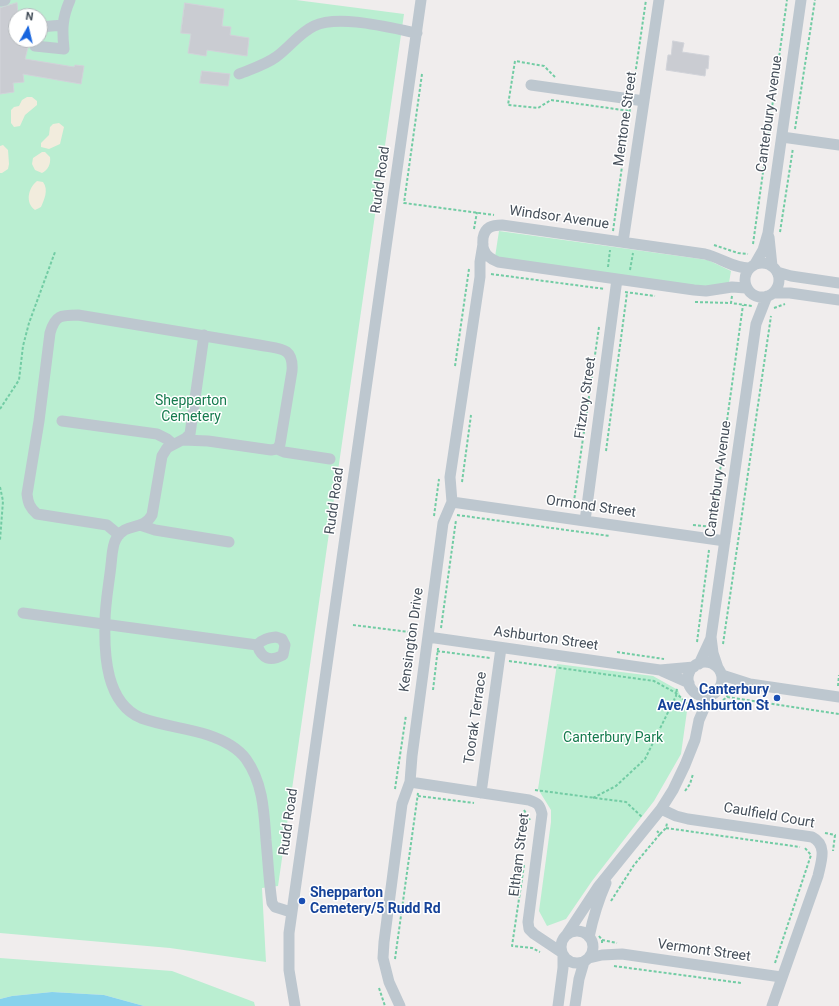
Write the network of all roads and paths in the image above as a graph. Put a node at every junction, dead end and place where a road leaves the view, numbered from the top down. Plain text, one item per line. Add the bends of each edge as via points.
1 (5, 0) edge
2 (70, 0) edge
3 (421, 0) edge
4 (646, 0) edge
5 (659, 0) edge
6 (787, 0) edge
7 (801, 0) edge
8 (0, 1) edge
9 (63, 25) junction
10 (48, 26) edge
11 (417, 33) junction
12 (48, 47) edge
13 (423, 70) dead end
14 (239, 74) dead end
15 (531, 85) dead end
16 (632, 99) junction
17 (644, 101) junction
18 (782, 137) junction
19 (839, 145) edge
20 (499, 216) dead end
21 (768, 233) junction
22 (612, 236) junction
23 (627, 240) junction
24 (483, 244) junction
25 (710, 244) dead end
26 (55, 252) dead end
27 (738, 253) junction
28 (754, 260) junction
29 (498, 262) junction
30 (736, 266) junction
31 (775, 269) junction
32 (611, 278) junction
33 (485, 279) junction
34 (629, 281) junction
35 (839, 283) edge
36 (734, 287) junction
37 (610, 290) junction
38 (748, 290) junction
39 (627, 292) junction
40 (790, 292) junction
41 (770, 294) junction
42 (657, 296) dead end
43 (839, 300) edge
44 (694, 302) dead end
45 (731, 303) junction
46 (748, 305) junction
47 (600, 320) dead end
48 (756, 324) junction
49 (204, 335) junction
50 (0, 409) edge
51 (471, 414) dead end
52 (62, 421) dead end
53 (178, 442) junction
54 (277, 449) junction
55 (605, 457) dead end
56 (330, 459) dead end
57 (461, 484) dead end
58 (0, 487) edge
59 (455, 502) junction
60 (573, 508) dead end
61 (457, 515) junction
62 (585, 521) junction
63 (596, 523) junction
64 (140, 525) junction
65 (595, 534) junction
66 (119, 535) junction
67 (610, 536) dead end
68 (711, 539) junction
69 (0, 540) edge
70 (725, 541) junction
71 (229, 542) dead end
72 (23, 613) dead end
73 (105, 624) junction
74 (354, 624) dead end
75 (417, 634) dead end
76 (428, 637) junction
77 (711, 637) junction
78 (440, 639) junction
79 (696, 643) dead end
80 (257, 645) dead end
81 (501, 648) junction
82 (434, 650) dead end
83 (438, 651) junction
84 (612, 651) dead end
85 (714, 653) junction
86 (500, 659) junction
87 (666, 659) dead end
88 (696, 665) junction
89 (660, 670) junction
90 (720, 671) junction
91 (839, 676) edge
92 (678, 678) junction
93 (750, 684) junction
94 (839, 686) edge
95 (691, 687) junction
96 (676, 693) junction
97 (714, 693) junction
98 (432, 697) dead end
99 (839, 697) edge
100 (701, 706) junction
101 (839, 714) edge
102 (694, 771) dead end
103 (415, 783) junction
104 (535, 790) dead end
105 (682, 795) dead end
106 (418, 796) junction
107 (480, 798) junction
108 (592, 798) junction
109 (517, 809) dead end
110 (661, 809) junction
111 (649, 824) junction
112 (529, 827) dead end
113 (666, 828) dead end
114 (820, 832) dead end
115 (833, 856) dead end
116 (525, 859) dead end
117 (612, 870) junction
118 (608, 907) dead end
119 (291, 912) junction
120 (565, 936) junction
121 (541, 938) junction
122 (593, 938) junction
123 (601, 950) junction
124 (562, 953) junction
125 (546, 954) dead end
126 (395, 960) dead end
127 (586, 960) junction
128 (776, 976) junction
129 (744, 983) dead end
130 (295, 1006) edge
131 (400, 1006) edge
132 (558, 1006) edge
133 (575, 1006) edge
134 (772, 1006) edge

1 - 8 street
2 - 9 street via 64,13
3 - 11 street, Rudd Road
4 - 16 path
5 - 17 street, Mentone Street
6 - 28 path
7 - 18 street, Canterbury Avenue
9 - 10 street
9 - 12 street via 64,49
11 - 14 street via 365,23 324,23 306,31 275,58
11 - 119 street, Rudd Road
13 - 20 path via 404,203
15 - 16 street
16 - 17 street
16 - 22 path
17 - 23 street, Mentone Street
18 - 19 street
18 - 21 street, Canterbury Avenue
21 - 28 street, Canterbury Avenue
21 - 31 street, Canterbury Avenue
22 - 23 street, Windsor Avenue
22 - 23 path
22 - 24 street, Windsor Avenue via 493,225 484,233
22 - 32 path
23 - 30 street, Windsor Avenue via 715,256
23 - 34 path
24 - 29 street via 484,252
24 - 33 street, Kensington Drive via 480,262
25 - 27 path
26 - 50 path via 29,323 19,380
27 - 28 path
27 - 30 path
28 - 30 street, Windsor Avenue
28 - 31 street
28 - 38 street via 745,276 744,282
29 - 32 street
29 - 33 street via 483,270
31 - 35 street via 791,276
31 - 41 street via 779,278 778,284
32 - 34 street
32 - 37 street, Fitzroy Street
32 - 37 path
33 - 37 path via 491,273
33 - 59 street, Kensington Drive via 450,477
34 - 36 street via 706,291
34 - 39 path
36 - 38 street
36 - 45 path
37 - 39 path
37 - 62 street, Fitzroy Street
38 - 41 street via 755,296
38 - 46 street, Canterbury Avenue
39 - 42 path
39 - 55 path
40 - 41 street
40 - 43 street
40 - 85 path via 790,302 772,309 722,654
41 - 48 street, Canterbury Avenue
44 - 45 path
45 - 46 path
46 - 48 street, Canterbury Avenue
46 - 68 path
47 - 60 path
48 - 70 street, Canterbury Avenue
49 - 53 street via 190,434
49 - 54 street via 278,348 291,356 292,371 280,444
49 - 66 street via 78,315 60,316 52,326 27,494 28,502 37,514 107,526
51 - 57 path
52 - 53 street via 157,434
53 - 54 street via 208,441
53 - 64 street via 167,448 162,456 152,515
54 - 56 street
58 - 69 path via 3,501
59 - 61 path
59 - 62 street, Ormond Street
59 - 76 street, Kensington Drive via 443,523
61 - 65 path
61 - 78 path
62 - 63 street, Ormond Street
63 - 65 path
63 - 68 street, Ormond Street
64 - 66 street via 127,528
64 - 71 street via 155,530
65 - 67 path
66 - 73 street via 114,544
68 - 70 street, Ormond Street
68 - 79 path
70 - 77 street, Canterbury Avenue
72 - 73 street
73 - 80 street
73 - 119 street via 109,673 114,691 127,710 141,718 220,739 232,746 245,759 257,778 264,803 272,903 275,907
74 - 75 path
76 - 78 street, Ashburton Street
76 - 103 street, Kensington Drive via 412,756
77 - 85 street, Canterbury Avenue
77 - 88 street, Canterbury Avenue
78 - 81 street, Ashburton Street
78 - 83 path
81 - 86 street, Toorak Terrace
81 - 89 street, Ashburton Street
82 - 83 path
83 - 86 path
83 - 98 path
84 - 87 path
85 - 90 street, Canterbury Avenue
86 - 96 path via 654,681
86 - 107 street, Toorak Terrace
88 - 89 street, Ashburton Street
88 - 90 street via 710,663
88 - 95 street via 689,677
89 - 92 street, Ashburton Street
90 - 93 street
90 - 97 street via 722,681
91 - 94 path
92 - 95 street, Ashburton Street
92 - 96 path
93 - 97 street
93 - 99 street
95 - 97 street via 699,695
95 - 100 street
96 - 100 path via 688,704
96 - 108 path via 645,759 616,786
97 - 100 street
100 - 101 path via 710,708 727,697
100 - 110 street via 695,740 673,790
102 - 105 path via 690,784
103 - 106 path
103 - 107 street, Eltham Street
103 - 131 street, Kensington Drive via 402,804 383,958 388,982
104 - 108 path
106 - 107 path
106 - 126 path
107 - 121 street, Eltham Street via 530,800 540,806 542,814 528,922 529,929
108 - 111 path via 626,802
109 - 112 path via 525,810 530,819
110 - 111 street
110 - 128 street, Caulfield Court via 688,819 812,837 818,840 822,846 818,876
111 - 117 street
111 - 118 path via 660,834 634,865
113 - 128 path via 806,848 810,855
114 - 115 path via 836,834
116 - 125 path via 512,946 532,948
117 - 120 street via 588,899
117 - 122 street via 592,922
119 - 130 street, Rudd Road via 288,959
120 - 121 street
120 - 122 street via 578,931
120 - 124 street via 561,943
121 - 124 street
122 - 123 street, Vermont Street
122 - 123 path via 602,940
122 - 127 street via 593,949
123 - 127 street
123 - 128 street, Vermont Street
123 - 129 path via 599,964
124 - 127 street via 573,963
124 - 132 street via 563,968
127 - 133 street via 579,979
128 - 134 street, Caulfield Court

